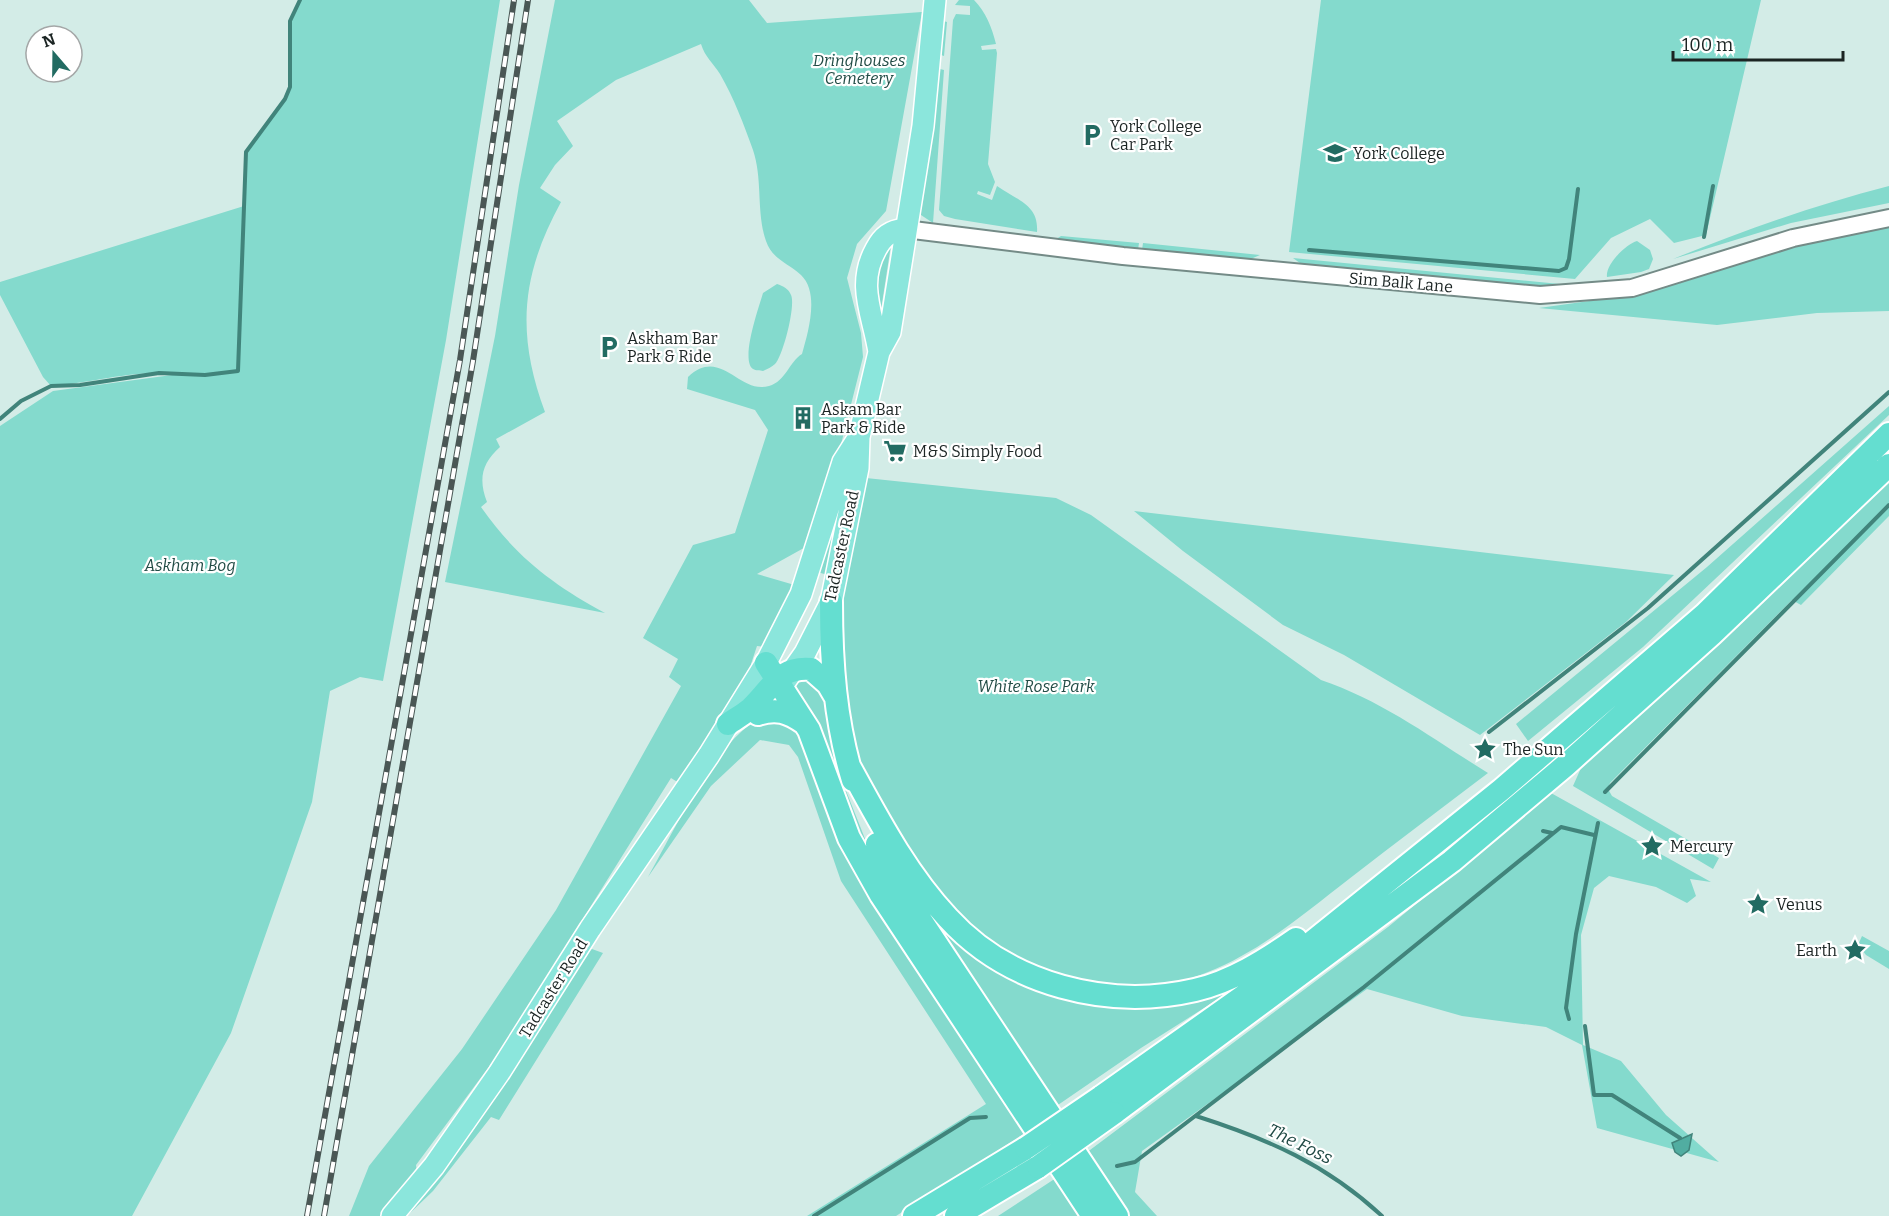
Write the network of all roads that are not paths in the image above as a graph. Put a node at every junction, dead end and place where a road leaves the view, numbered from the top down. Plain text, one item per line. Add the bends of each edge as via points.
1 (935, 0) edge
2 (1889, 218) edge
3 (905, 229) junction
4 (879, 352) junction
5 (1889, 434) edge
6 (859, 437) junction
7 (1889, 465) edge
8 (831, 602) junction
9 (779, 675) junction
10 (835, 696) junction
11 (758, 714) junction
12 (728, 724) joint
13 (805, 724) junction
14 (709, 755) junction
15 (849, 766) junction
16 (1410, 866) junction
17 (1107, 1105) junction
18 (1038, 1167) junction
19 (392, 1216) edge
20 (914, 1216) edge
21 (956, 1216) edge
22 (978, 1216) edge
23 (1093, 1216) edge
24 (1117, 1216) edge

1 - 3 main road via 923,126
2 - 3 street, Sim Balk Lane via 1793,238 1632,288 1539,295 1123,256
3 - 4 main road, Tadcaster Road via 890,332
3 - 4 main road, Tadcaster Road via 883,238 865,276
4 - 6 main road, Tadcaster Road
5 - 16 highway via 1705,614
6 - 8 main road, Tadcaster Road via 858,468
6 - 9 main road, Tadcaster Road via 843,462
7 - 17 highway via 1712,634 1452,861
8 - 9 main road, Tadcaster Road
8 - 10 highway
9 - 10 highway via 811,669
9 - 11 main road, Tadcaster Road
9 - 12 highway via 751,708
9 - 13 highway
10 - 15 highway
11 - 13 highway via 782,711
11 - 14 main road, Tadcaster Road
12 - 14 main road, Tadcaster Road
13 - 23 highway via 849,838 881,895
14 - 19 main road, Tadcaster Road via 590,929 499,1073 434,1166
15 - 16 highway via 903,862 950,920 1001,961 1025,974 1079,992 1126,998 1197,990 1245,971 1376,881
15 - 24 highway via 862,810 900,889
16 - 17 highway
17 - 18 highway, bridge
17 - 20 highway, bridge via 1026,1148
18 - 21 highway
18 - 22 highway

